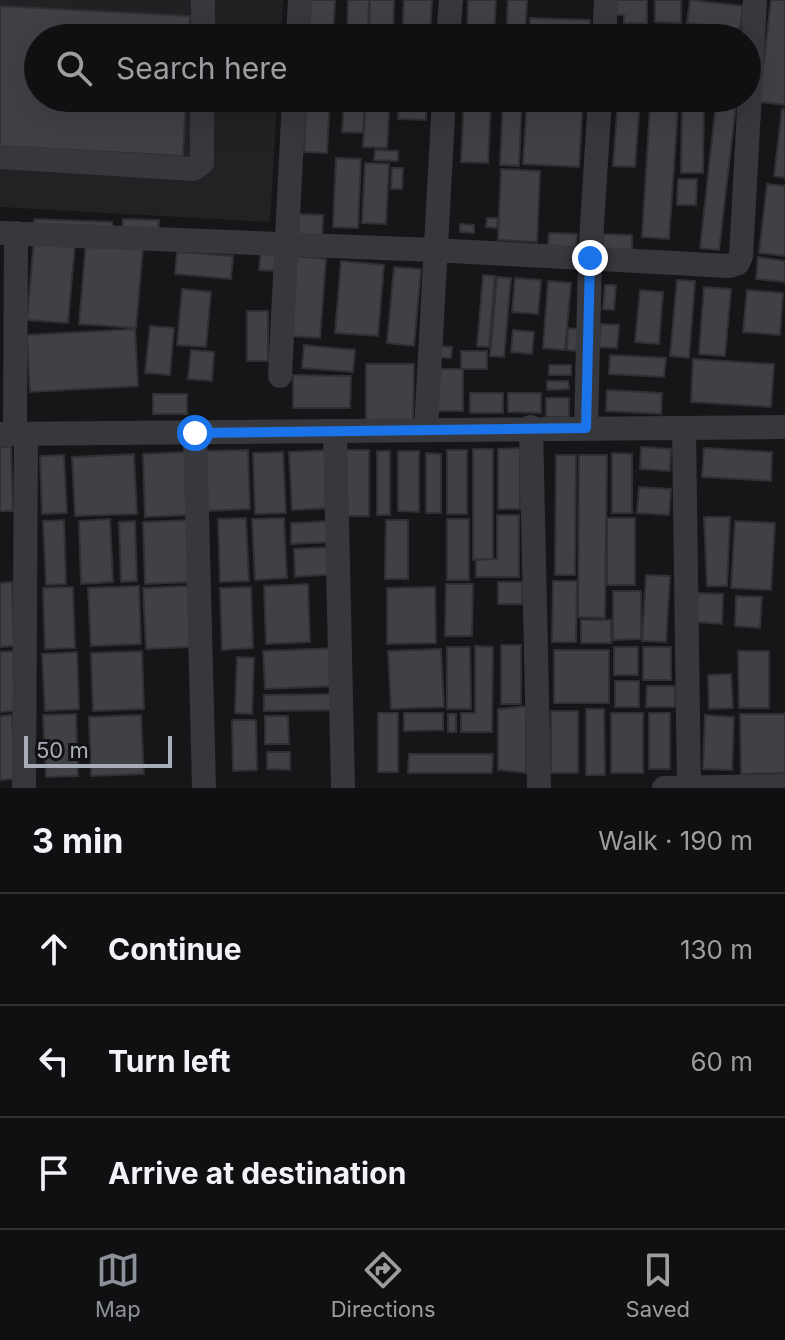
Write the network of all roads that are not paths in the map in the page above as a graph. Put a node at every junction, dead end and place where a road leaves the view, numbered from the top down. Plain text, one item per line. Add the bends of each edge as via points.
1 (203, 0) edge
2 (300, 0) edge
3 (451, 0) edge
4 (606, 0) edge
5 (755, 0) edge
6 (203, 24) edge
7 (299, 24) edge
8 (449, 24) edge
9 (605, 24) edge
10 (753, 24) edge
11 (202, 112) edge
12 (293, 112) edge
13 (443, 112) edge
14 (599, 112) edge
15 (748, 112) edge
16 (0, 157) edge
17 (8, 233) edge
18 (286, 243) junction
19 (434, 250) junction
20 (590, 258) junction
21 (280, 376) dead end
22 (531, 427) junction
23 (785, 427) edge
24 (586, 428) junction
25 (426, 429) junction
26 (684, 430) junction
27 (335, 432) junction
28 (195, 433) junction
29 (14, 434) edge
30 (785, 786) edge
31 (24, 788) edge
32 (204, 788) edge
33 (343, 788) edge
34 (539, 788) edge
35 (664, 788) edge
36 (689, 788) edge

1 - 6 street
2 - 7 street
3 - 8 street
4 - 9 street
5 - 10 street
11 - 16 street via 202,163 193,169
12 - 18 street
13 - 19 street
14 - 20 street
15 - 20 street via 738,263
17 - 18 street
17 - 29 street
18 - 19 street
18 - 21 street
19 - 20 street
19 - 25 street
20 - 24 street
22 - 24 street
22 - 25 street
22 - 34 street
23 - 26 street
24 - 26 street
25 - 27 street
26 - 36 street
27 - 28 street
27 - 33 street
28 - 29 street
28 - 32 street
29 - 31 street
30 - 36 street
35 - 36 street

